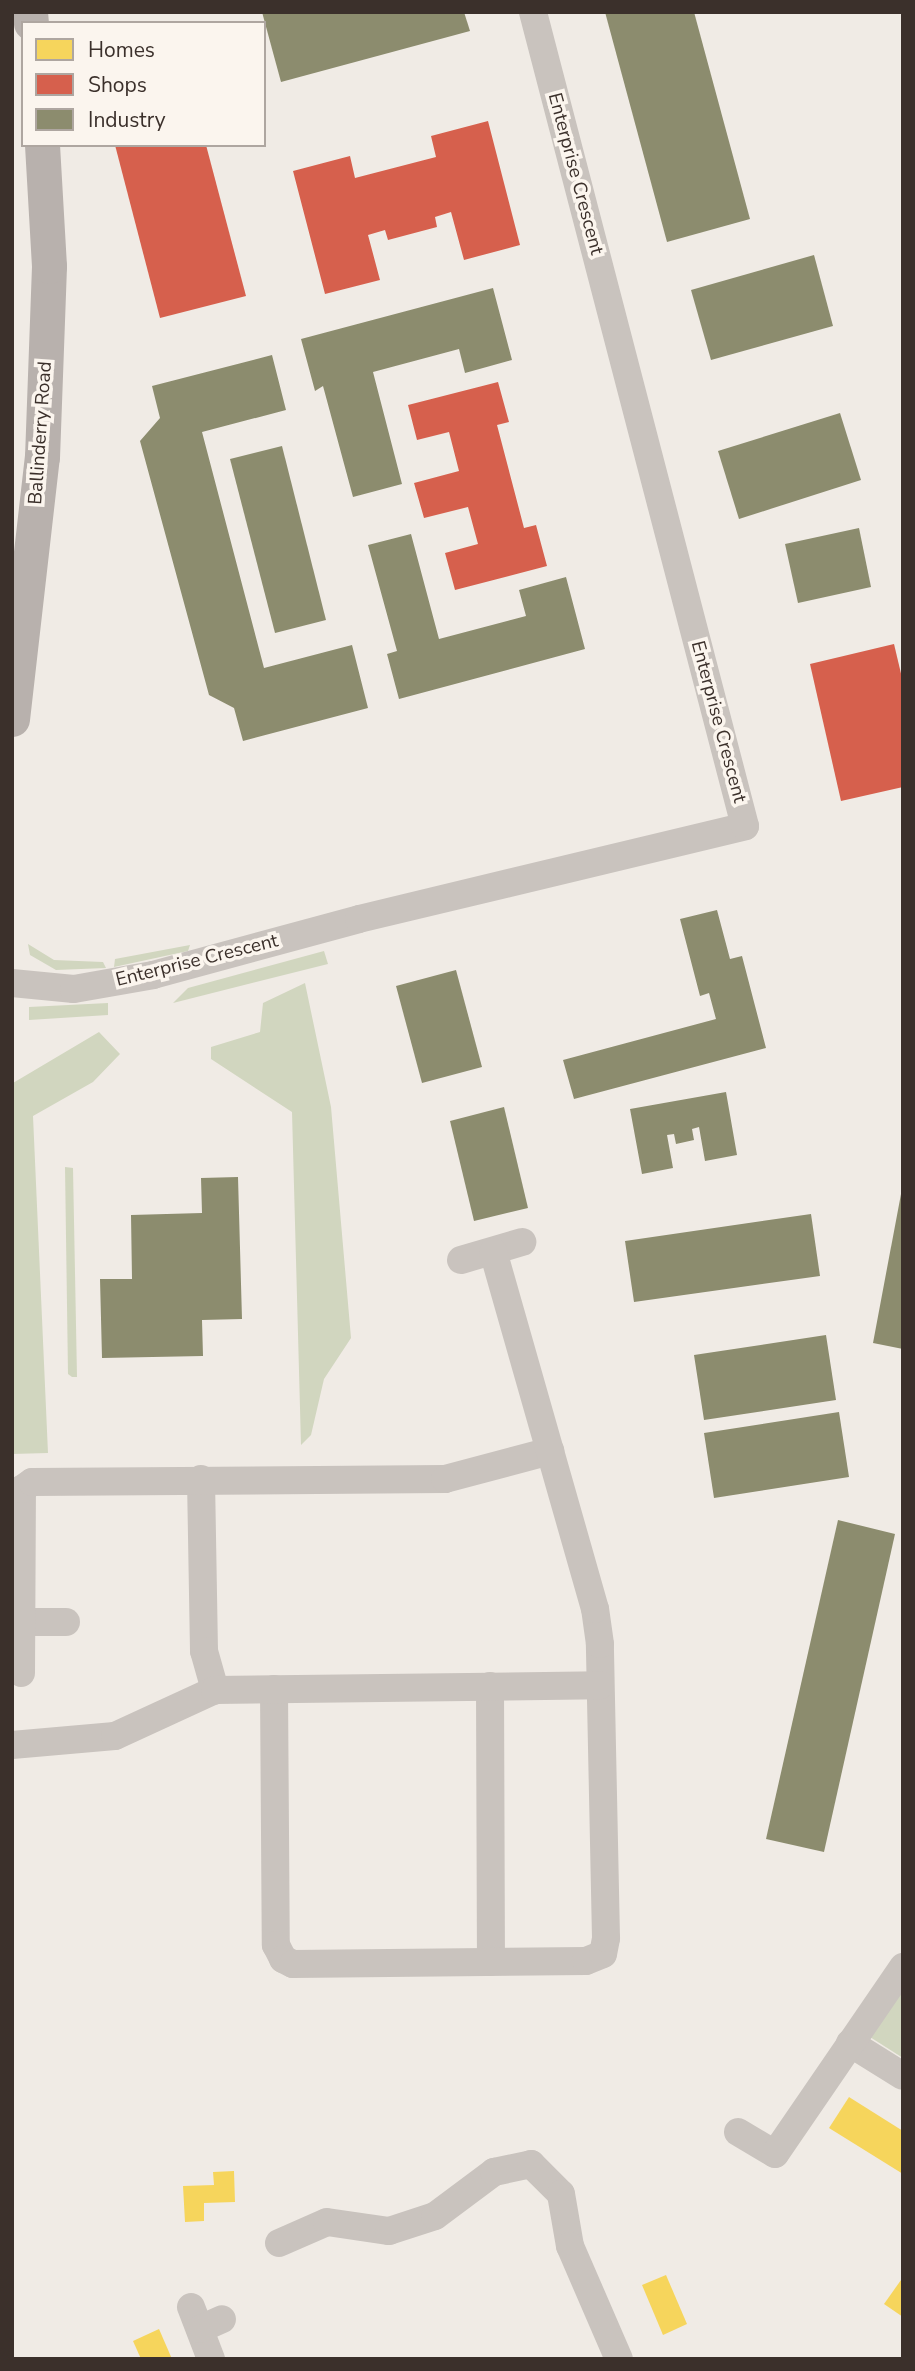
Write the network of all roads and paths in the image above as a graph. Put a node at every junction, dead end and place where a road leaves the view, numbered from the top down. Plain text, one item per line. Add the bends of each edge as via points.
1 (533, 12) edge
2 (42, 147) edge
3 (12, 719) edge
4 (12, 983) edge
5 (522, 1242) dead end
6 (493, 1252) junction
7 (461, 1260) dead end
8 (550, 1451) junction
9 (201, 1479) junction
10 (22, 1622) junction
11 (66, 1622) dead end
12 (21, 1673) dead end
13 (600, 1685) junction
14 (490, 1686) junction
15 (274, 1689) junction
16 (215, 1690) junction
17 (12, 1745) edge
18 (491, 1962) junction
19 (903, 1966) edge
20 (850, 2043) junction
21 (903, 2076) edge
22 (738, 2132) dead end
23 (279, 2243) dead end
24 (204, 2318) dead end
25 (211, 2359) edge
26 (619, 2359) edge

1 - 4 street, Enterprise Crescent via 745,826 359,919 153,975 74,989
2 - 3 main road, Ballinderry Road via 48,266 43,443
5 - 6 street
6 - 7 street
6 - 8 street
8 - 9 street via 445,1479
8 - 13 street via 595,1609
9 - 10 street via 32,1482 22,1489
9 - 16 street via 204,1651
10 - 11 street
10 - 12 street
13 - 14 street
13 - 18 street via 603,1954 586,1961
14 - 15 street
14 - 18 street
15 - 16 street
15 - 18 street via 276,1945 283,1959 293,1964
16 - 17 street via 115,1736
19 - 20 street
20 - 21 street
20 - 22 street via 775,2154
23 - 26 street via 327,2222 389,2231 435,2216 494,2172 531,2164 561,2194 570,2246
24 - 25 street

